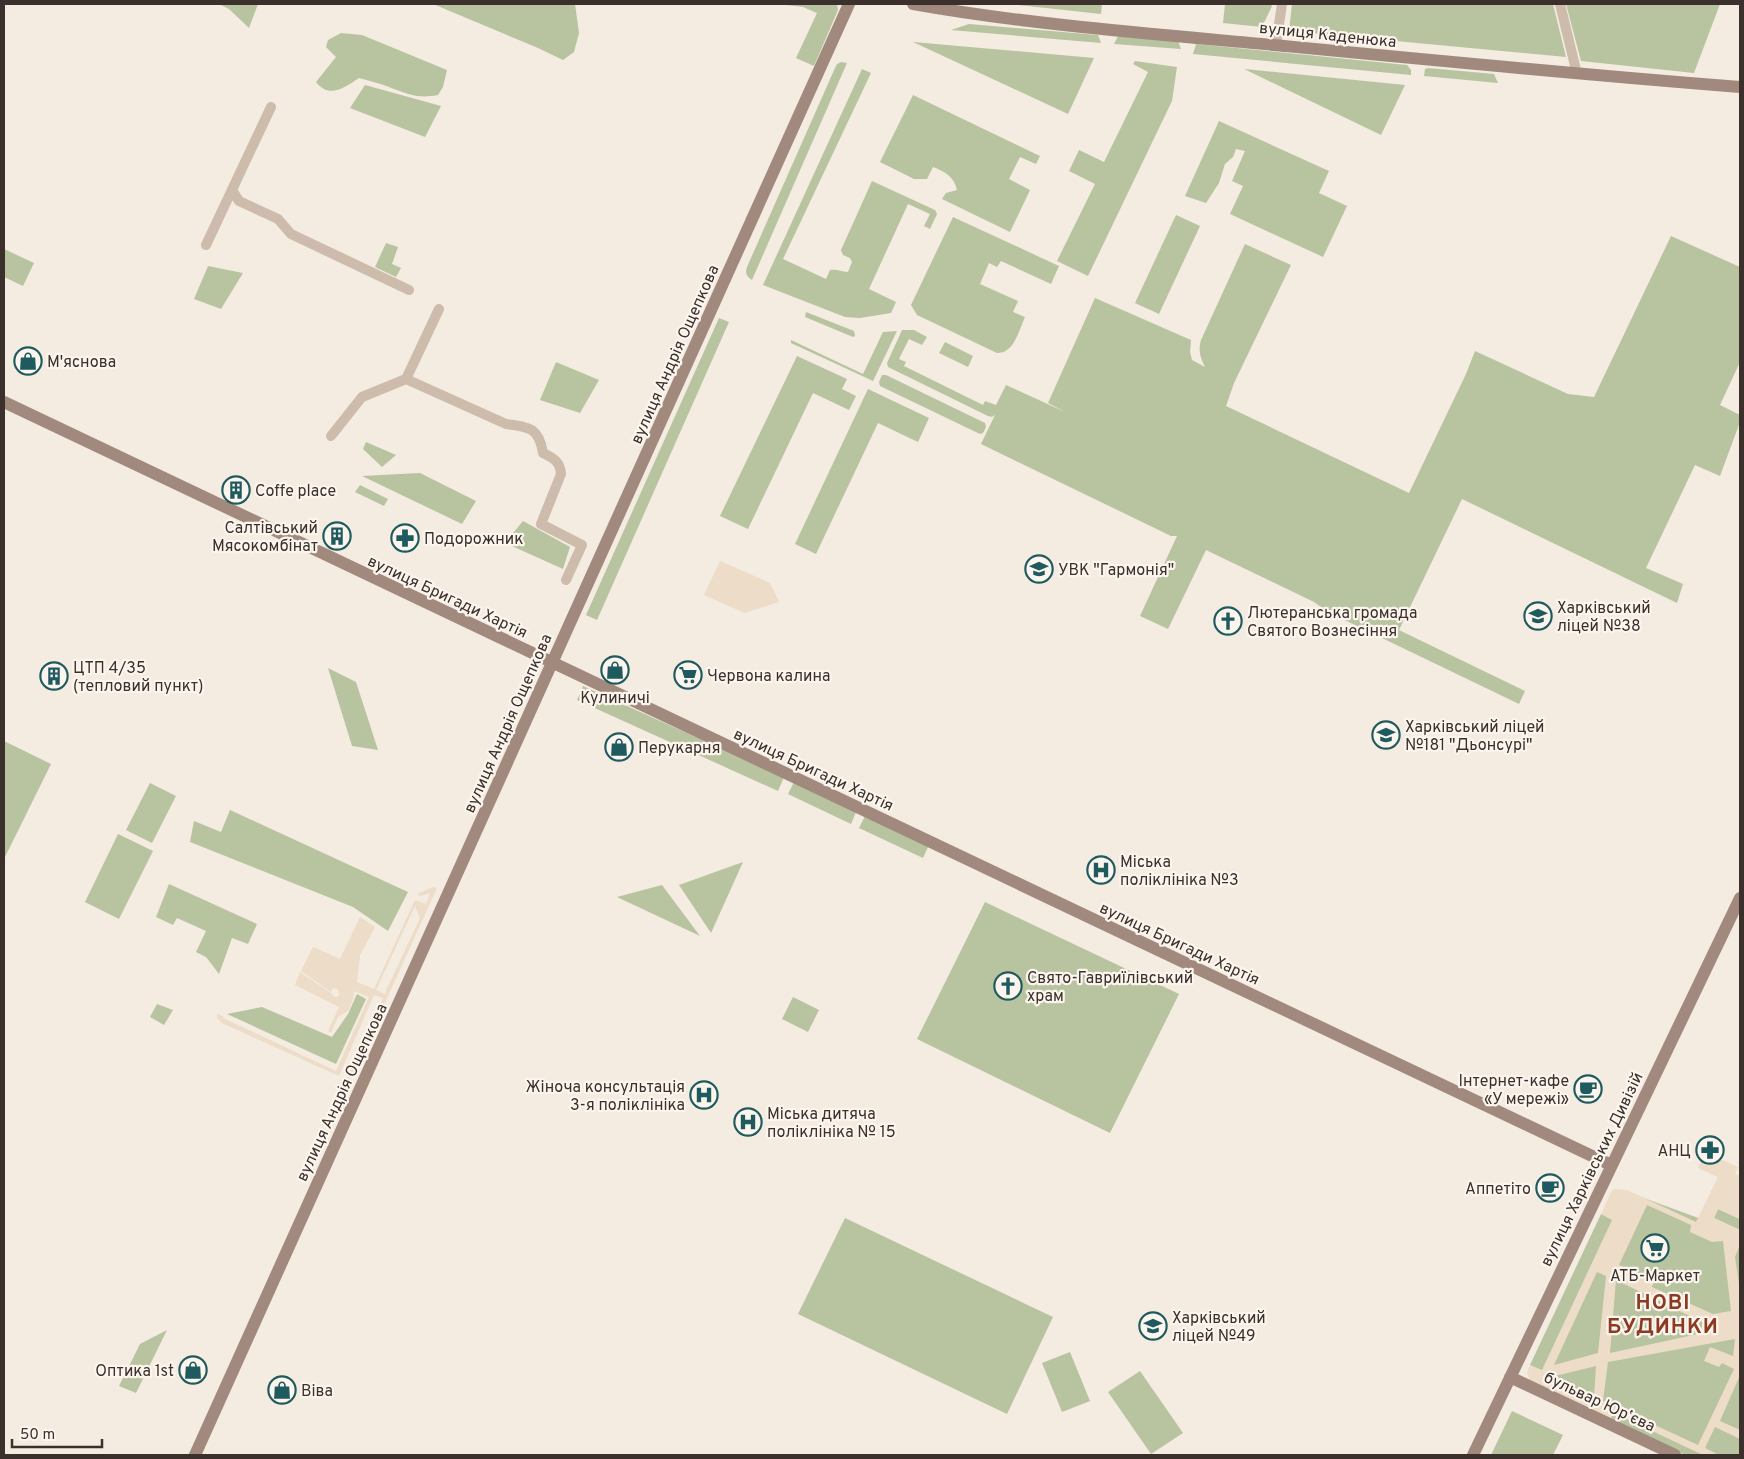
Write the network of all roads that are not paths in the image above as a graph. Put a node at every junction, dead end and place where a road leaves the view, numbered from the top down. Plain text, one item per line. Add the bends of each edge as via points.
1 (849, 4) edge
2 (913, 4) edge
3 (1282, 4) edge
4 (1560, 4) edge
5 (1276, 45) junction
6 (1577, 74) junction
7 (1740, 88) edge
8 (271, 107) dead end
9 (232, 190) junction
10 (206, 245) dead end
11 (410, 290) dead end
12 (439, 309) dead end
13 (406, 379) junction
14 (4, 402) edge
15 (331, 436) dead end
16 (566, 580) dead end
17 (552, 663) junction
18 (1740, 898) edge
19 (1611, 1166) junction
20 (1510, 1377) junction
21 (194, 1455) edge
22 (1473, 1455) edge
23 (1675, 1455) edge

1 - 17 street, вулиця Андрія Ощепкова
2 - 5 street, вулиця Каденюка via 1011,18
3 - 5 street
4 - 6 street
5 - 6 street, вулиця Каденюка
6 - 7 street, вулиця Каденюка
8 - 9 street
9 - 10 street
9 - 11 street via 239,201 278,219 290,234
12 - 13 street
13 - 15 street via 362,397
13 - 16 street via 506,424 531,429 539,436 542,452 557,461 561,474 541,524 582,544
14 - 17 street, вулиця Бригади Хартія
17 - 19 street, вулиця Бригади Хартія
17 - 21 street, вулиця Андрія Ощепкова
18 - 19 street, вулиця Харківських Дивізій
19 - 20 street, вулиця Харківських Дивізій
20 - 22 street, вулиця Харківських Дивізій
20 - 23 street, бульвар Юрʼєва

